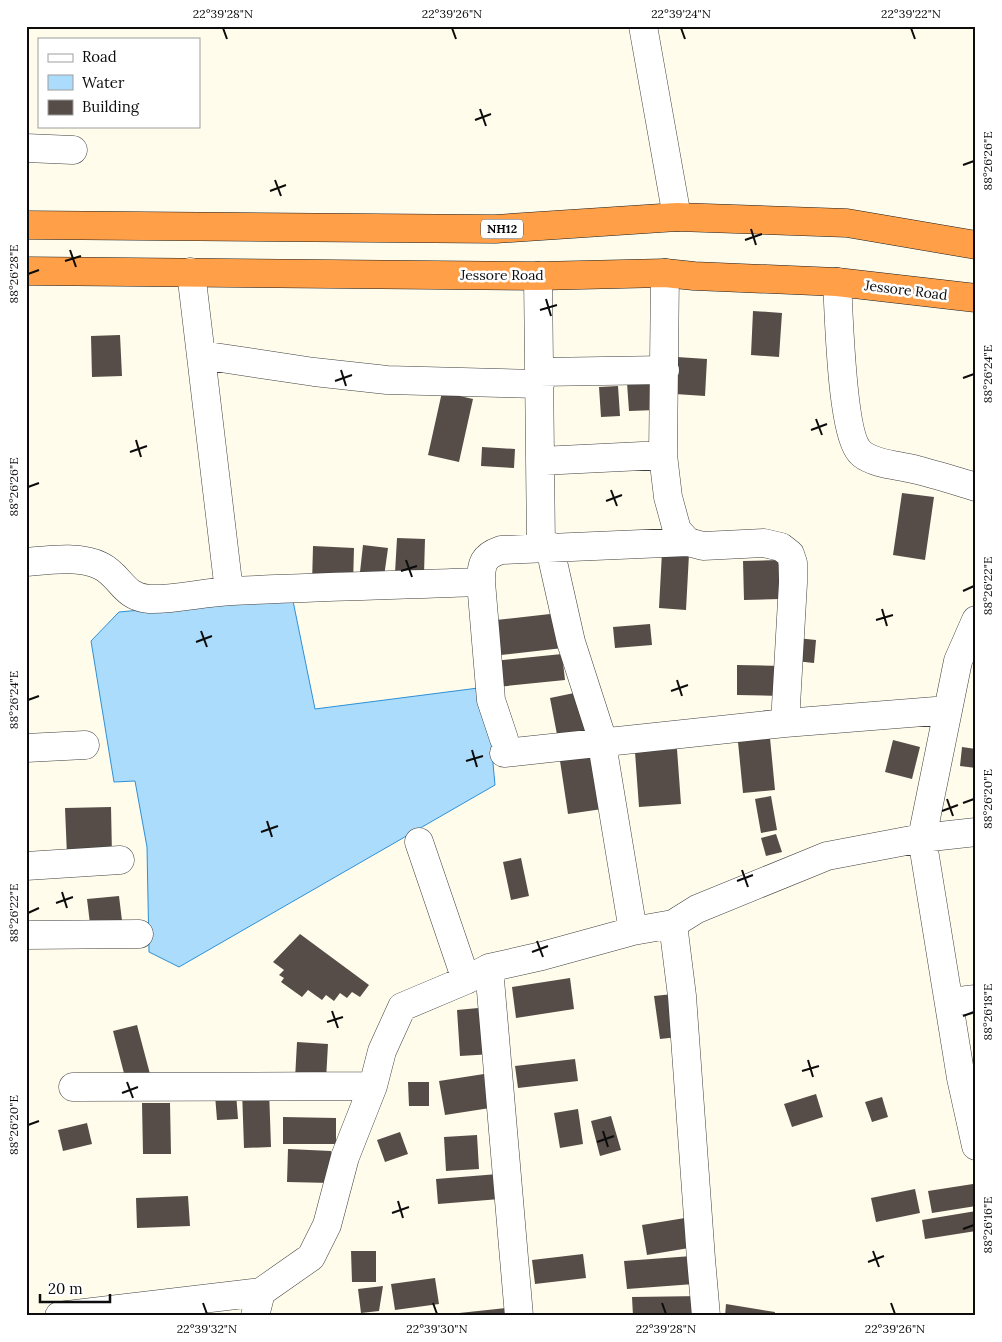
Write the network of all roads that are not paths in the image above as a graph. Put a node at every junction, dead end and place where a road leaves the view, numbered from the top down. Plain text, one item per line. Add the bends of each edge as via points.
1 (643, 26) edge
2 (26, 148) edge
3 (73, 150) dead end
4 (677, 217) junction
5 (26, 225) edge
6 (976, 245) edge
7 (26, 271) edge
8 (191, 272) junction
9 (665, 274) junction
10 (538, 276) junction
11 (837, 282) junction
12 (976, 298) edge
13 (201, 355) junction
14 (665, 370) junction
15 (540, 378) junction
16 (663, 455) junction
17 (540, 461) junction
18 (976, 487) edge
19 (688, 542) junction
20 (547, 547) junction
21 (26, 562) edge
22 (481, 582) junction
23 (229, 591) junction
24 (976, 620) edge
25 (948, 710) junction
26 (785, 723) junction
27 (602, 743) junction
28 (85, 745) dead end
29 (26, 748) edge
30 (976, 832) edge
31 (922, 838) junction
32 (419, 842) dead end
33 (120, 860) dead end
34 (26, 866) edge
35 (673, 924) junction
36 (633, 931) junction
37 (139, 934) dead end
38 (26, 935) edge
39 (478, 974) junction
40 (963, 1001) edge
41 (373, 1086) junction
42 (73, 1087) dead end
43 (976, 1146) edge
44 (258, 1304) edge
45 (59, 1316) edge
46 (519, 1316) edge
47 (706, 1316) edge

1 - 4 street
2 - 3 street
4 - 5 highway, NH12 via 495,229
4 - 6 highway, NH12 via 847,223
7 - 8 highway, Jessore Road
8 - 10 highway, Jessore Road
8 - 13 street
9 - 10 highway, Jessore Road
9 - 11 highway, Jessore Road
9 - 14 street
10 - 15 street
11 - 12 highway, Jessore Road
11 - 18 street via 846,414 853,440 861,454
13 - 15 street via 387,380
13 - 23 street
14 - 15 street
14 - 16 street
15 - 17 street
16 - 17 street
16 - 19 street via 668,496 677,530
17 - 20 street
19 - 20 street
19 - 26 street via 703,546 781,546 790,554 793,563
20 - 22 street via 492,553 483,562
20 - 27 street via 554,562 571,642
21 - 23 street via 59,558 100,565 136,598
22 - 23 street
22 - 27 street via 491,700 504,746
24 - 25 street via 958,661
25 - 26 street
25 - 31 street
26 - 27 street
27 - 36 street
28 - 29 street
30 - 31 street
31 - 35 street via 828,856 697,909
31 - 40 street
32 - 39 street
33 - 34 street
35 - 36 street
35 - 47 street via 682,996
36 - 39 street
37 - 38 street
39 - 41 street via 402,1008 382,1051
39 - 46 street
40 - 43 street via 961,1078
41 - 42 street
41 - 44 street via 345,1157 327,1226 311,1257
44 - 45 street

